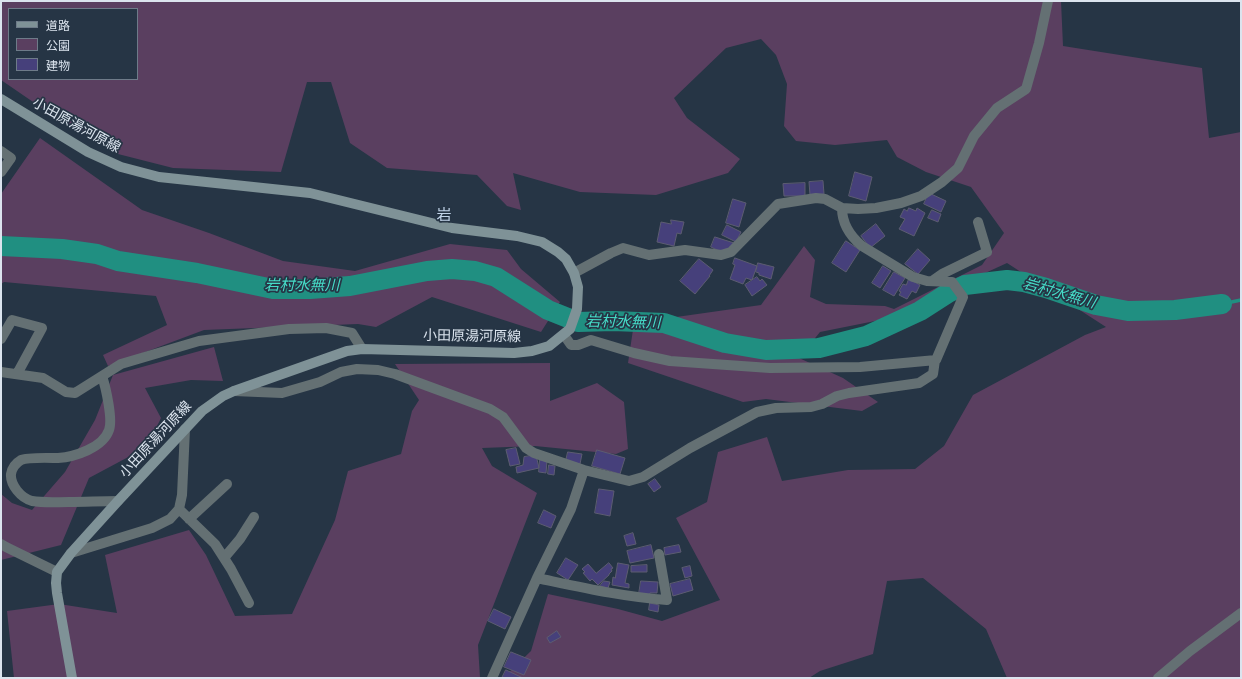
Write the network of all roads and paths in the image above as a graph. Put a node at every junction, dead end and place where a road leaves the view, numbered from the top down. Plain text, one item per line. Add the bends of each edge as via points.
1 (1048, 1) edge
2 (1, 99) edge
3 (1, 151) edge
4 (1, 172) edge
5 (842, 208) junction
6 (978, 222) dead end
7 (574, 273) junction
8 (932, 281) junction
9 (567, 332) junction
10 (1, 339) edge
11 (362, 349) junction
12 (935, 360) junction
13 (1, 372) edge
14 (17, 374) junction
15 (102, 376) junction
16 (234, 391) junction
17 (185, 429) junction
18 (584, 470) junction
19 (227, 484) dead end
20 (118, 501) junction
21 (179, 509) junction
22 (254, 516) dead end
23 (189, 519) junction
24 (1, 544) edge
25 (71, 553) junction
26 (659, 554) dead end
27 (224, 558) junction
28 (57, 572) junction
29 (537, 578) junction
30 (249, 603) dead end
31 (1241, 613) edge
32 (72, 678) edge
33 (492, 678) edge
34 (1158, 678) edge

1 - 5 street via 1040,43 1026,89 997,108 974,136 958,168 926,192 901,203 876,208
2 - 7 main road, 小田原湯河原線 via 82,149 121,167 159,177 310,193 452,228 517,236 542,242 558,252 566,259
3 - 4 street via 11,158
5 - 7 street via 825,199 816,198 778,204 731,252 721,255 685,250 649,255 623,248
5 - 8 street via 844,224 862,246 913,277
6 - 8 street via 987,252
7 - 9 main road, 小田原湯河原線 via 578,287 577,309
8 - 12 street via 952,282 963,297
9 - 11 main road, 小田原湯河原線 via 549,346 514,353
9 - 12 street via 571,345 591,340 670,361 710,365 819,368
10 - 14 street via 12,320 42,328
11 - 15 street via 352,333 326,328 289,329 199,341 121,364
11 - 16 main road, 小田原湯河原線 via 347,351
12 - 18 street via 933,374 919,383 849,393 811,407 776,408 757,412 643,477 629,481
13 - 14 street
14 - 15 street via 43,378 66,392 75,393
15 - 20 street via 110,419 110,430 106,437 95,446 67,457 22,459 15,464 11,472 11,482 17,491 30,500
16 - 17 main road, 小田原湯河原線 via 202,411
16 - 18 street via 282,393 320,382 341,372 357,369 378,370 490,409 503,418 526,448
17 - 20 main road, 小田原湯河原線
17 - 21 street
18 - 29 street via 571,509
19 - 23 street
20 - 25 main road, 小田原湯河原線
21 - 23 street
21 - 25 street via 170,519 152,528
22 - 27 street
23 - 27 street via 215,544
24 - 28 street
25 - 28 main road, 小田原湯河原線
26 - 29 street via 667,600 624,595
27 - 30 street
28 - 32 main road via 57,593
29 - 33 street
31 - 34 street

